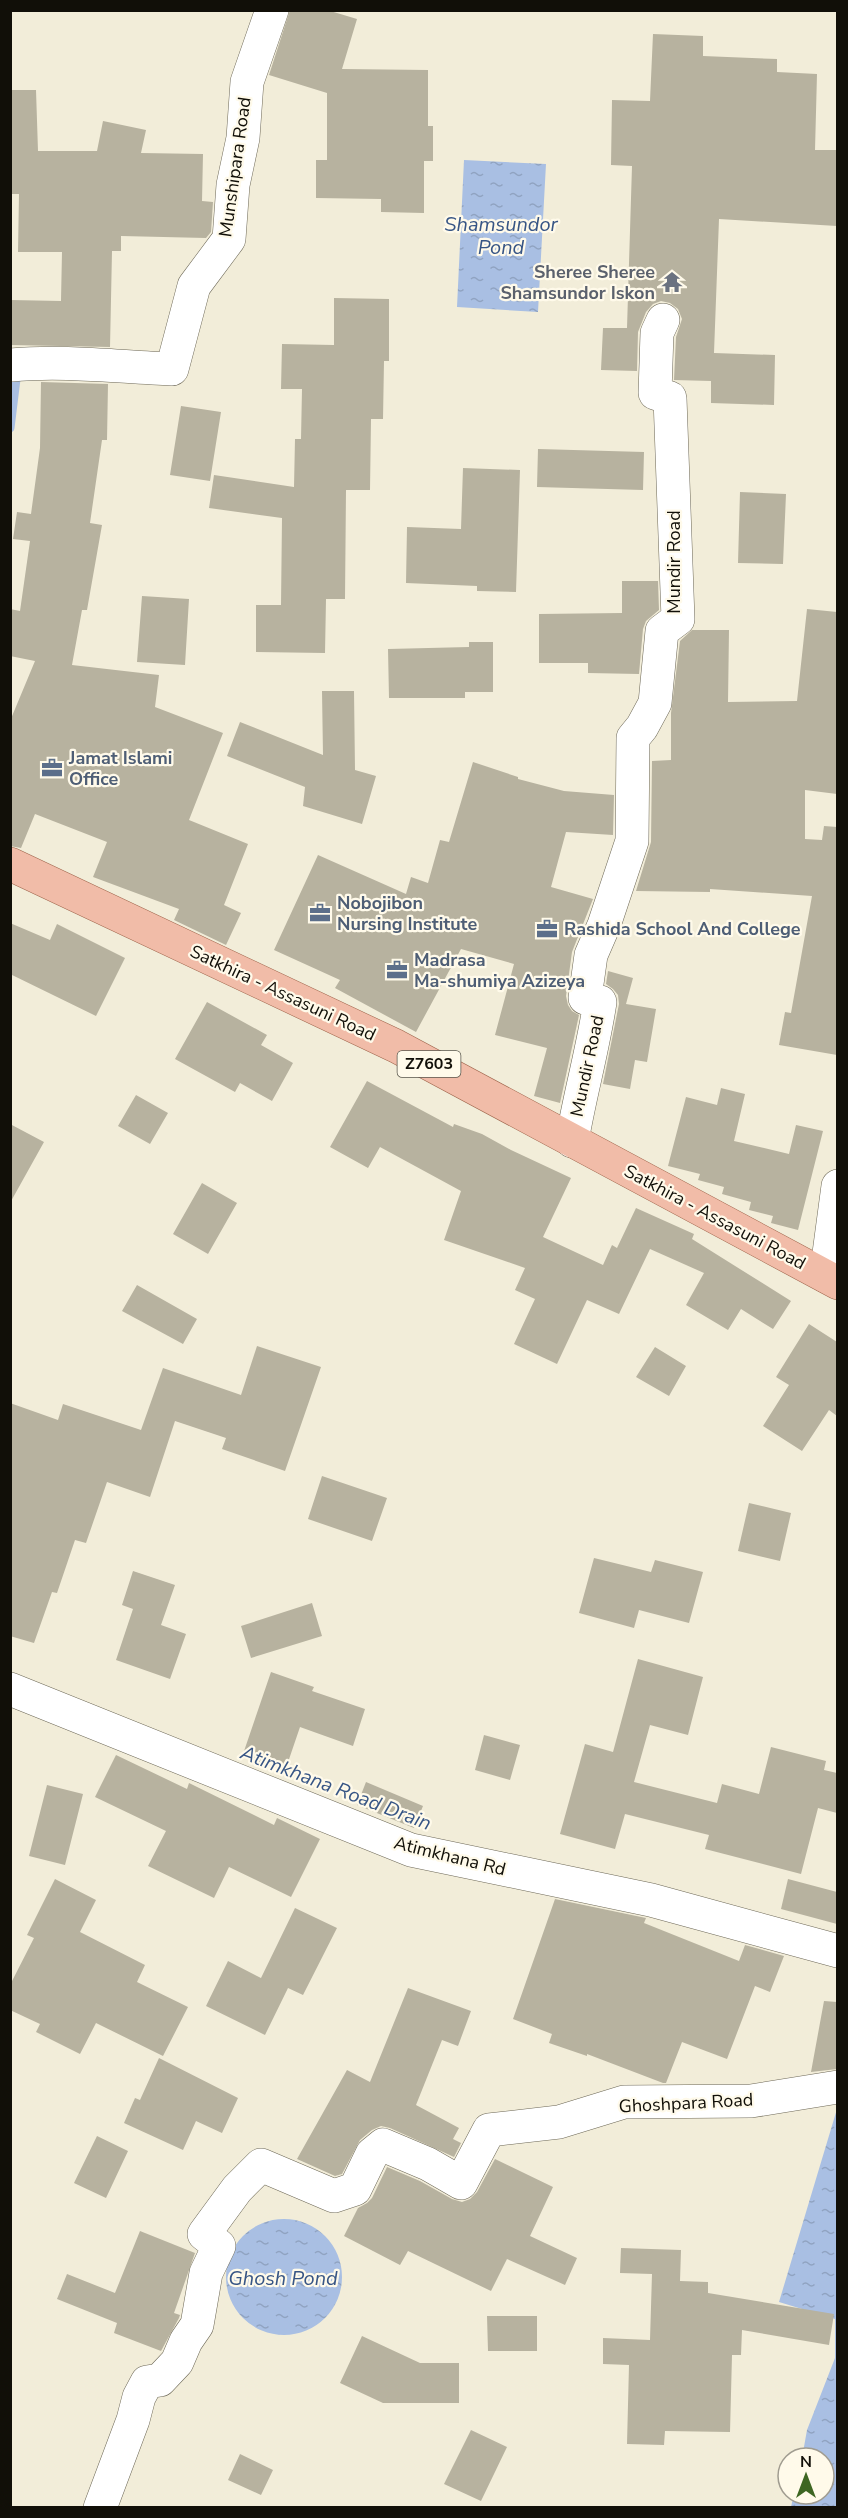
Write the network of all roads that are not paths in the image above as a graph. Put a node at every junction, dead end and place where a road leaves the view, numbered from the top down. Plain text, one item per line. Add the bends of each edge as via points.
1 (272, 10) edge
2 (663, 320) dead end
3 (11, 364) edge
4 (10, 370) edge
5 (10, 864) edge
6 (572, 1141) junction
7 (837, 1186) edge
8 (831, 1280) edge
9 (10, 1689) edge
10 (837, 1951) edge
11 (837, 2087) edge
12 (100, 2508) edge

1 - 3 street, Munshipara Road via 247,82 230,239 194,286 172,369 48,362
2 - 6 street, Mundir Road via 657,333 655,393 670,398 678,619 662,631 654,704 633,738 632,842 591,955 585,998 600,1002
3 - 4 street
5 - 6 main road, Satkhira - Assasuni Road / Z7603 via 396,1046
6 - 8 main road, Satkhira - Assasuni Road / Z7603
7 - 8 street
9 - 10 street, Atimkhana Rd via 411,1850 651,1900
11 - 12 street, Ghoshpara Road via 751,2101 624,2102 559,2122 489,2130 461,2183 383,2145 372,2154 355,2189 334,2196 261,2165 237,2189 204,2234 219,2246 206,2273 197,2325 177,2362 160,2380 147,2382 139,2397

